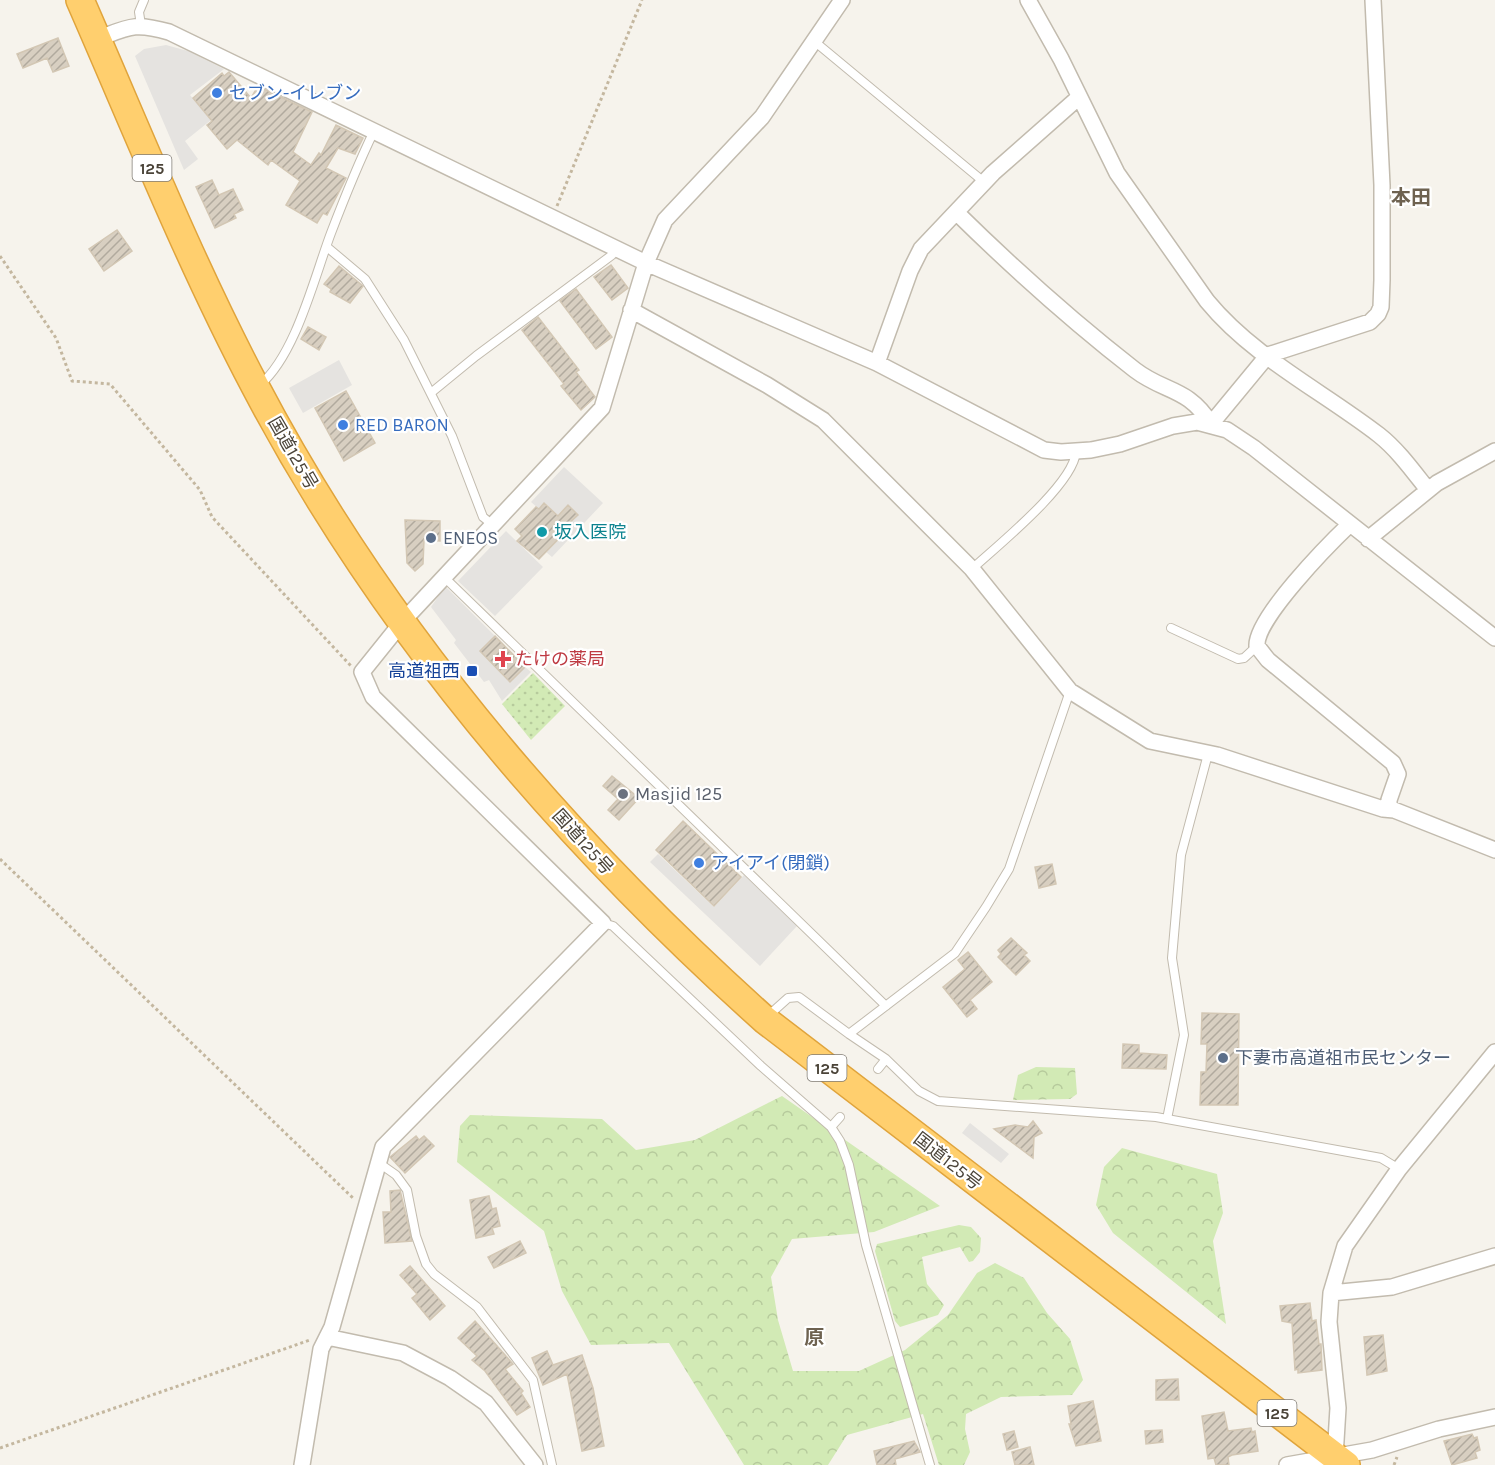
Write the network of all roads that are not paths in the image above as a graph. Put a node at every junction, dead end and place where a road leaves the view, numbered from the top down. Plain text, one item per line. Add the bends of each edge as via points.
1 (80, 0) edge
2 (144, 0) edge
3 (842, 0) edge
4 (1373, 0) edge
5 (1034, 3) edge
6 (141, 25) junction
7 (97, 39) junction
8 (814, 41) junction
9 (1078, 98) junction
10 (374, 131) junction
11 (984, 182) junction
12 (956, 212) junction
13 (327, 247) junction
14 (616, 249) junction
15 (646, 263) junction
16 (631, 310) junction
17 (1268, 355) junction
18 (877, 363) junction
19 (256, 388) junction
20 (432, 393) junction
21 (1211, 424) junction
22 (1495, 451) edge
23 (1076, 452) junction
24 (1428, 490) junction
25 (1350, 524) junction
26 (493, 525) junction
27 (1368, 539) junction
28 (972, 569) junction
29 (444, 578) junction
30 (403, 621) junction
31 (1171, 628) dead end
32 (1495, 638) edge
33 (1257, 646) junction
34 (1070, 691) junction
35 (1208, 754) junction
36 (1389, 809) junction
37 (1495, 850) edge
38 (603, 923) junction
39 (886, 1006) junction
40 (765, 1020) junction
41 (849, 1034) junction
42 (1495, 1052) edge
43 (886, 1059) junction
44 (878, 1069) dead end
45 (840, 1117) dead end
46 (1167, 1119) junction
47 (831, 1127) junction
48 (379, 1163) junction
49 (1399, 1169) junction
50 (1495, 1256) edge
51 (1331, 1293) junction
52 (327, 1337) junction
53 (1495, 1417) edge
54 (1340, 1461) edge
55 (302, 1465) edge
56 (535, 1465) edge
57 (552, 1465) edge
58 (930, 1465) edge
59 (1287, 1465) edge

1 - 7 highway, 国道125号 / 125
2 - 6 lane via 139,12
3 - 8 street
4 - 17 street via 1382,185 1381,307 1370,322
5 - 9 street
6 - 7 street
6 - 10 street via 189,41
7 - 19 highway, 国道125号 / 125 via 180,232
8 - 11 lane
8 - 15 street via 747,135 670,212
9 - 11 street
9 - 17 street via 1117,173 1203,295 1221,317
10 - 13 lane
10 - 14 street
11 - 12 street
12 - 18 street via 915,259
12 - 21 street via 1090,334 1143,375 1184,394 1200,407
13 - 19 lane via 275,372
13 - 20 lane via 365,279
14 - 15 street
14 - 20 lane
15 - 16 street
15 - 18 street
16 - 26 street via 603,408
16 - 28 street via 823,420
17 - 21 street
17 - 24 street via 1379,435
18 - 23 street via 1044,450
19 - 30 highway, 国道125号 / 125 via 347,542
20 - 26 lane via 483,517
21 - 23 street via 1186,423 1120,444
21 - 25 street via 1254,448
22 - 24 street
23 - 28 lane via 1074,465 1056,489
24 - 27 street
25 - 27 street
25 - 33 street via 1303,573 1261,632
26 - 29 street
27 - 32 street
28 - 34 street
29 - 30 street
29 - 39 lane
30 - 38 street via 362,672 373,697
30 - 40 highway, 国道125号 / 125 via 498,746 598,859 693,955
31 - 33 lane via 1238,659
33 - 36 street via 1268,660 1393,763 1398,774
34 - 35 street via 1150,741
34 - 39 lane via 1009,870 956,953
35 - 36 street
35 - 46 lane via 1181,855 1172,958 1184,1035
36 - 37 street
38 - 47 lane via 614,926
38 - 48 street via 383,1147
39 - 41 lane
40 - 41 lane via 782,1002 799,997
40 - 54 highway, 国道125号 / 125
41 - 43 lane
42 - 49 street
43 - 44 lane
43 - 46 lane via 919,1090 938,1101
45 - 47 lane
46 - 49 lane via 1381,1158
47 - 58 lane via 849,1165 866,1245
48 - 52 street
48 - 57 lane via 396,1175 407,1190 426,1264 477,1307 533,1380
49 - 51 street via 1345,1246
50 - 51 street via 1392,1287
51 - 54 street via 1329,1323
52 - 55 street via 321,1349
52 - 56 street via 403,1353 450,1378 486,1403
53 - 54 street via 1439,1429
54 - 59 street

